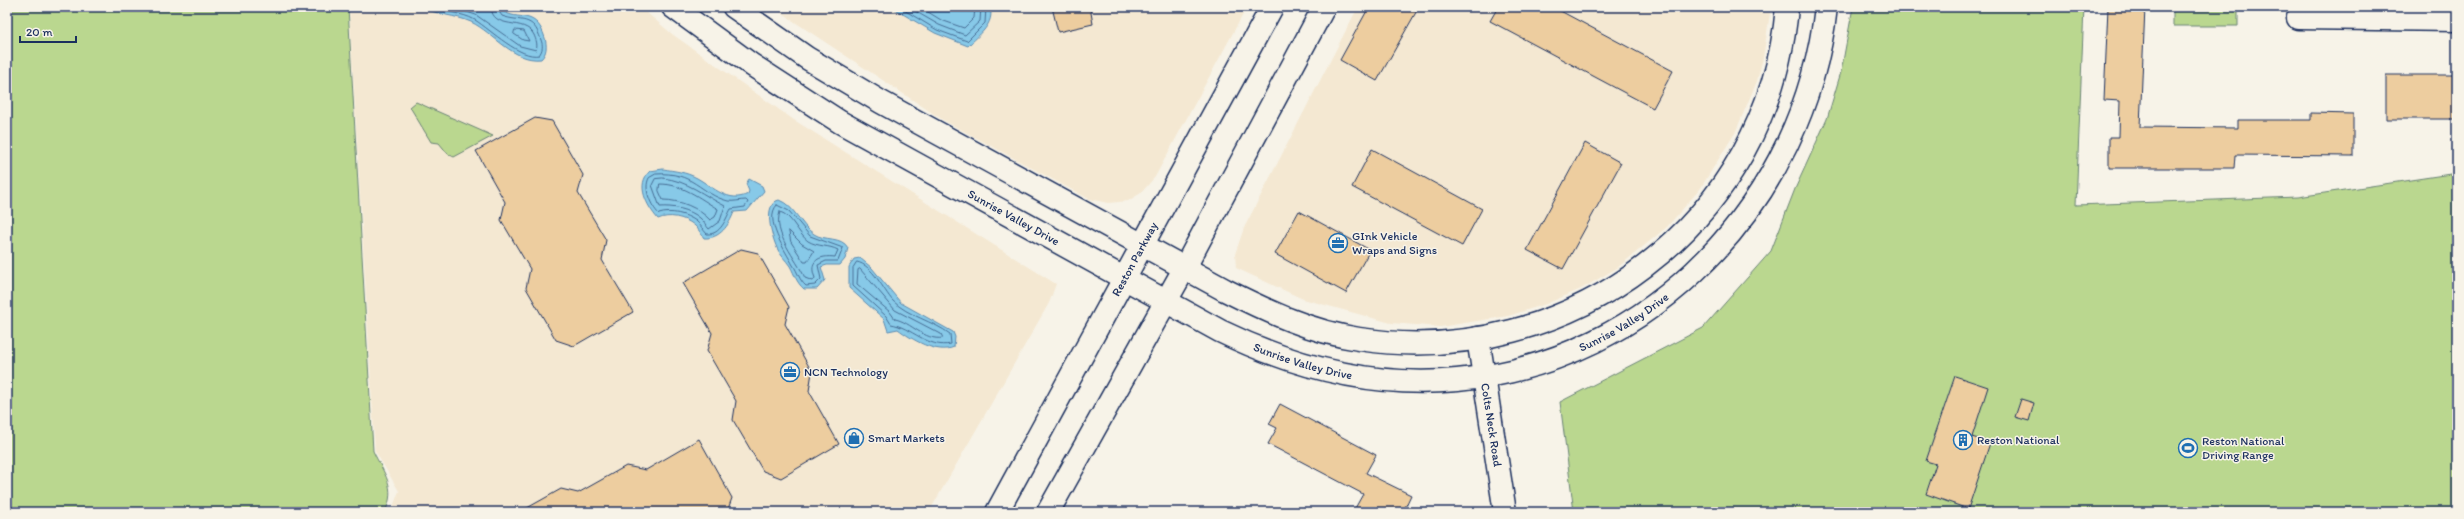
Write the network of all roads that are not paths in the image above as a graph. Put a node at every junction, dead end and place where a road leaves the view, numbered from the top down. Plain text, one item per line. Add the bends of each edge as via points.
1 (673, 7) edge
2 (734, 7) edge
3 (1272, 7) edge
4 (1324, 7) edge
5 (1786, 7) edge
6 (1826, 7) edge
7 (2298, 18) dead end
8 (2457, 20) edge
9 (1142, 245) junction
10 (1184, 269) junction
11 (1124, 279) junction
12 (1165, 302) junction
13 (1478, 338) junction
14 (1484, 377) junction
15 (997, 512) edge
16 (1048, 512) edge
17 (1506, 512) edge

1 - 11 main road, Sunrise Valley Drive via 752,65 840,122
2 - 9 main road via 836,76
3 - 9 main road, Reston Parkway
4 - 10 main road
5 - 13 main road via 1782,48 1776,72 1756,126 1722,186 1688,228 1652,260 1598,298 1536,324
6 - 14 main road, Sunrise Valley Drive via 1816,67 1785,151 1751,209 1716,252 1674,290 1617,328 1553,358
7 - 8 main road
9 - 10 main road
9 - 11 main road, Reston Parkway
10 - 12 main road
10 - 13 main road via 1273,313 1342,336 1401,343
11 - 12 main road, Sunrise Valley Drive
11 - 15 main road, Reston Parkway
12 - 14 main road, Sunrise Valley Drive via 1264,352 1312,368 1392,381 1455,381
12 - 16 main road
13 - 14 main road, Colts Neck Road
14 - 17 main road, Colts Neck Road

